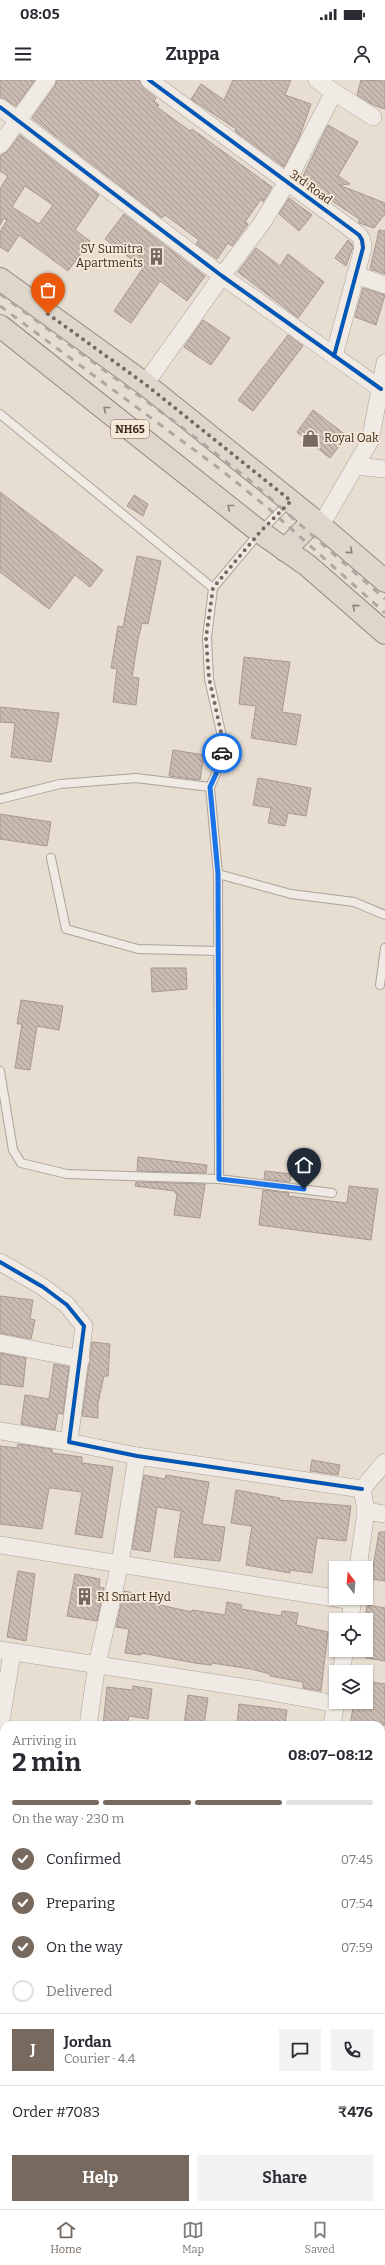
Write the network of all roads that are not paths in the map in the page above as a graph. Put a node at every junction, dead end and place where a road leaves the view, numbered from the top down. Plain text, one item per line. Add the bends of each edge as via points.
1 (47, 80) edge
2 (149, 80) edge
3 (317, 80) edge
4 (334, 92) junction
5 (0, 107) edge
6 (373, 117) dead end
7 (18, 120) junction
8 (0, 145) edge
9 (287, 182) junction
10 (356, 275) junction
11 (222, 276) junction
12 (0, 279) edge
13 (385, 285) edge
14 (0, 326) edge
15 (334, 356) junction
16 (385, 363) edge
17 (145, 384) junction
18 (382, 394) edge
19 (0, 414) edge
20 (355, 466) junction
21 (385, 469) edge
22 (291, 501) junction
23 (318, 523) junction
24 (260, 532) junction
25 (285, 550) junction
26 (385, 581) edge
27 (213, 588) junction
28 (385, 632) edge
29 (210, 787) junction
30 (0, 799) edge
31 (51, 858) dead end
32 (218, 874) junction
33 (385, 916) edge
34 (385, 948) edge
35 (218, 951) junction
36 (380, 985) dead end
37 (0, 1071) edge
38 (219, 1179) junction
39 (332, 1193) dead end
40 (0, 1262) edge
41 (0, 1274) edge
42 (22, 1275) junction
43 (0, 1343) edge
44 (81, 1359) junction
45 (0, 1431) edge
46 (70, 1442) junction
47 (137, 1456) junction
48 (385, 1462) edge
49 (362, 1489) junction
50 (366, 1512) junction
51 (385, 1514) edge
52 (0, 1545) edge
53 (359, 1561) edge
54 (120, 1564) junction
55 (329, 1596) edge
56 (6, 1652) edge
57 (97, 1664) junction
58 (329, 1702) edge
59 (335, 1709) edge
60 (0, 1721) edge
61 (89, 1721) edge
62 (333, 1721) edge

1 - 7 street
2 - 9 street, 3rd Road
3 - 4 street
4 - 6 street
4 - 9 street
5 - 7 street
7 - 8 street
7 - 11 street
9 - 10 street, 3rd Road via 359,235 363,248
9 - 11 street via 262,224
10 - 13 street
10 - 15 street, 3rd Road
11 - 15 street
11 - 17 street
12 - 17 highway
24 -> 14 highway, NH65
15 - 18 street
16 - 18 street
17 - 22 highway
18 - 20 street via 370,441
19 - 27 lane
20 - 21 street
20 - 23 street
22 - 23 highway
22 - 24 lane
23 - 25 highway
23 -> 26 highway
24 - 25 highway, NH65
24 - 27 lane
28 -> 25 highway, NH65 via 307,565
27 - 29 lane via 206,638 209,678 223,741 220,765
29 - 30 lane via 136,778 60,784
29 - 32 lane
31 - 35 lane via 66,930 138,949
32 - 33 lane via 291,894 354,902
32 - 35 lane
34 - 36 lane
35 - 38 lane
37 - 38 lane via 14,1150 21,1163 67,1174
38 - 39 lane
40 - 42 street
41 - 42 street
42 - 44 street via 67,1305 84,1326
43 - 44 street
44 - 46 street
45 - 46 street
46 - 47 street
47 - 49 street
47 - 54 street
48 - 49 street
49 - 50 street
50 - 51 street
50 - 53 street
52 - 54 street
54 - 55 street
54 - 57 street
56 - 57 street
56 - 60 street
57 - 58 street
57 - 61 street
59 - 62 street

